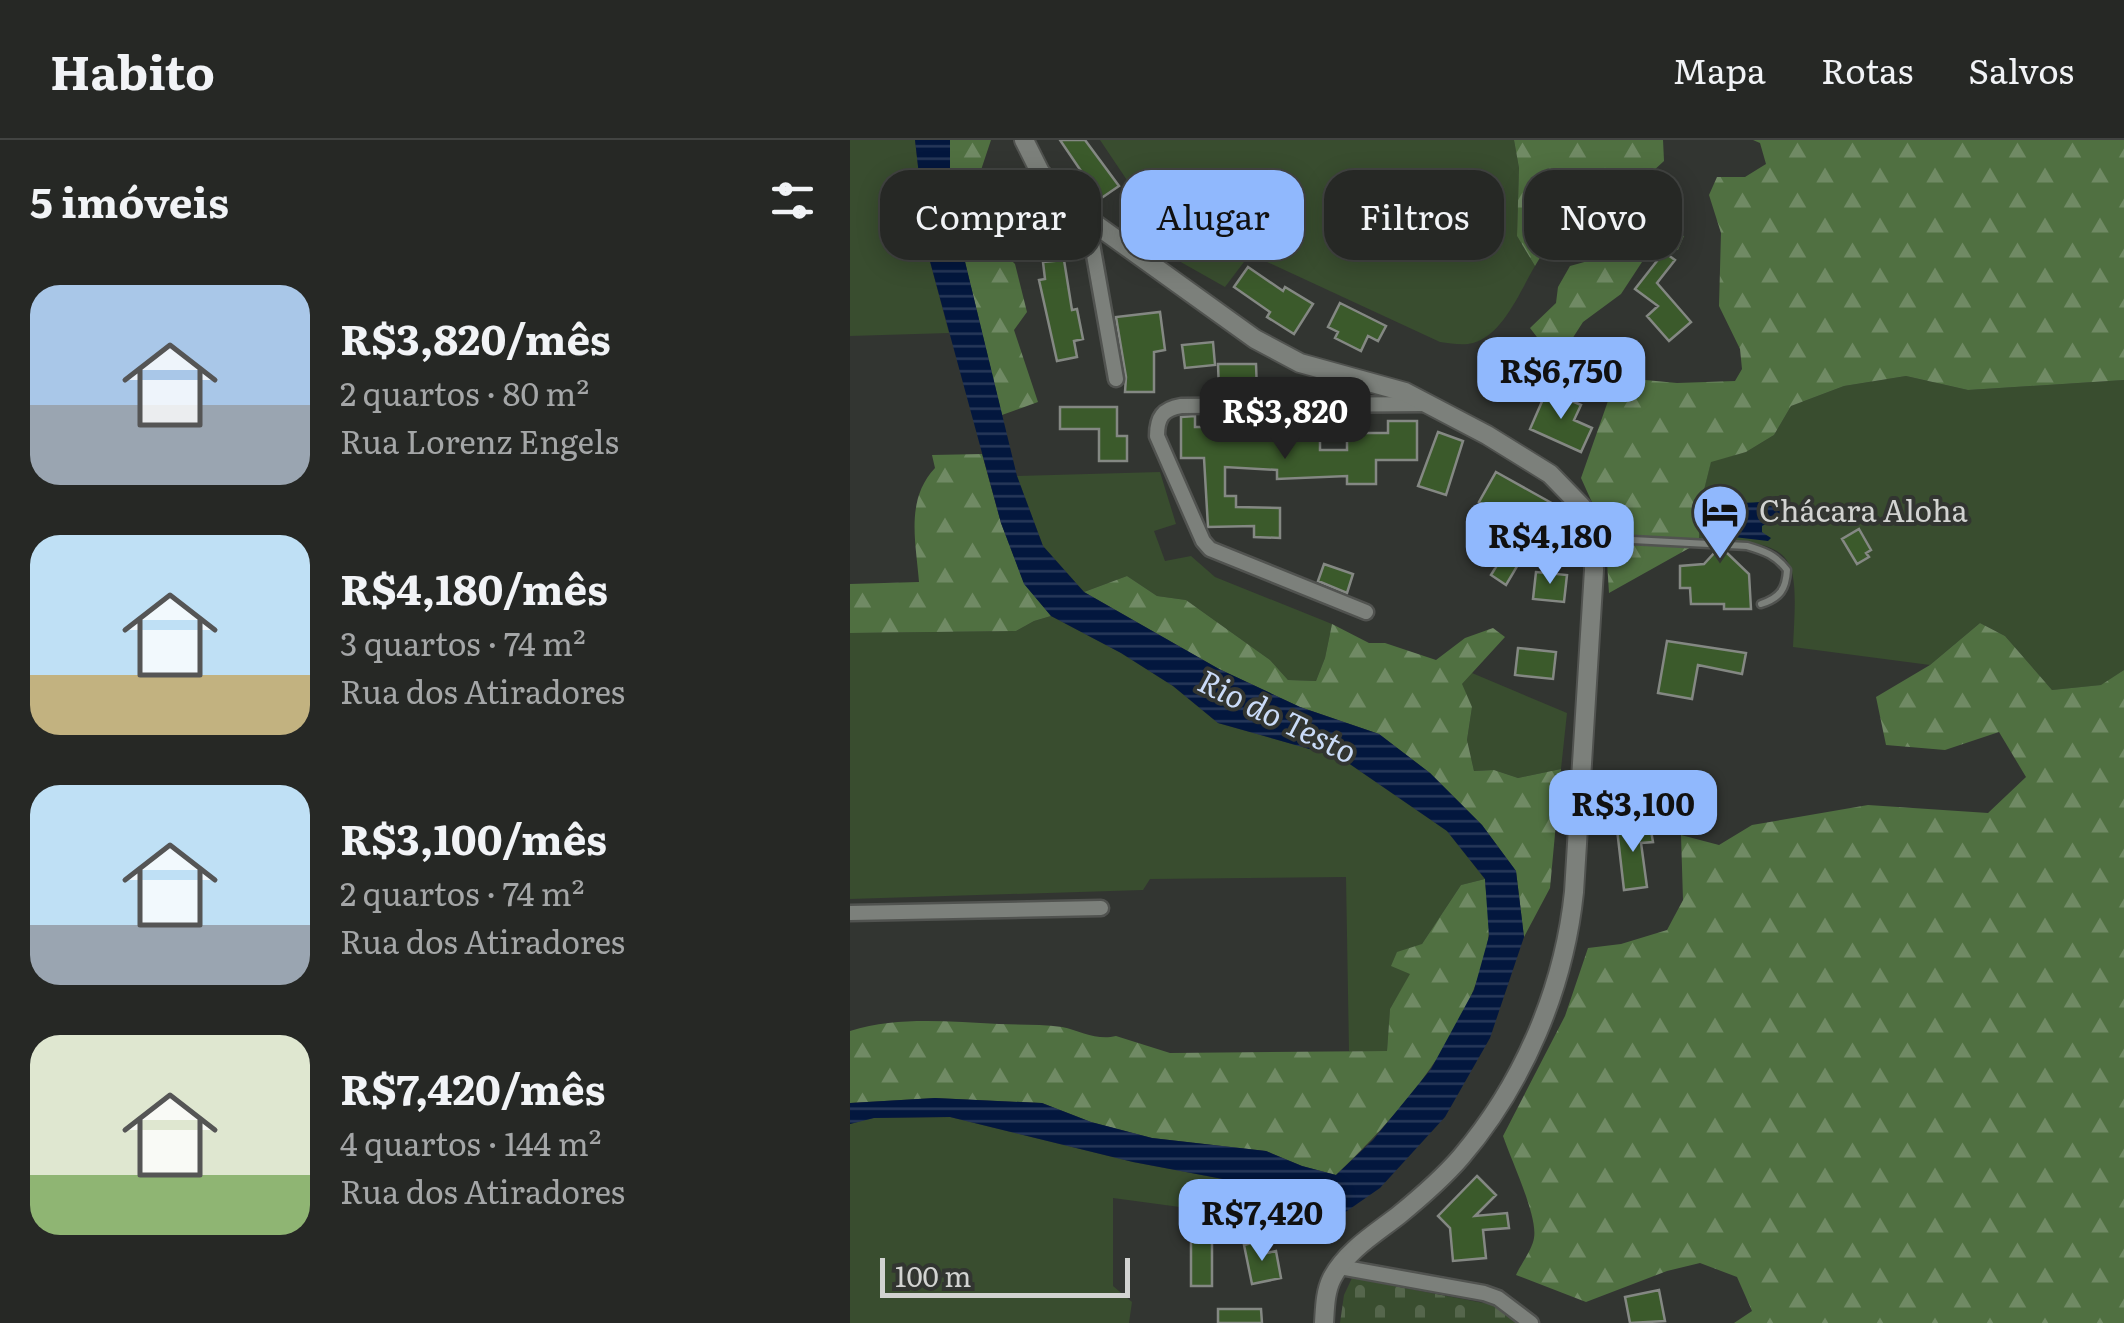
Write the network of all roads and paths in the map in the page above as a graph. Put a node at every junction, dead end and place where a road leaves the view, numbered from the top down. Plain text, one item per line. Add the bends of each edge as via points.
1 (1024, 140) edge
2 (1041, 170) edge
3 (1101, 231) edge
4 (1095, 260) edge
5 (1116, 379) dead end
6 (1430, 404) junction
7 (1592, 538) junction
8 (1761, 604) dead end
9 (1366, 612) dead end
10 (1101, 908) dead end
11 (850, 914) edge
12 (1340, 1267) junction
13 (1324, 1323) edge
14 (1531, 1323) edge

1 - 2 street
3 - 6 street via 1278,353
4 - 5 street
6 - 7 street via 1550,474 1582,507
6 - 9 street via 1181,406 1161,414 1157,424 1210,548
7 - 8 lane via 1763,550 1787,570 1778,596
7 - 12 street via 1574,892 1557,983 1518,1072 1462,1156
10 - 11 street
12 - 13 street
12 - 14 street via 1484,1293

